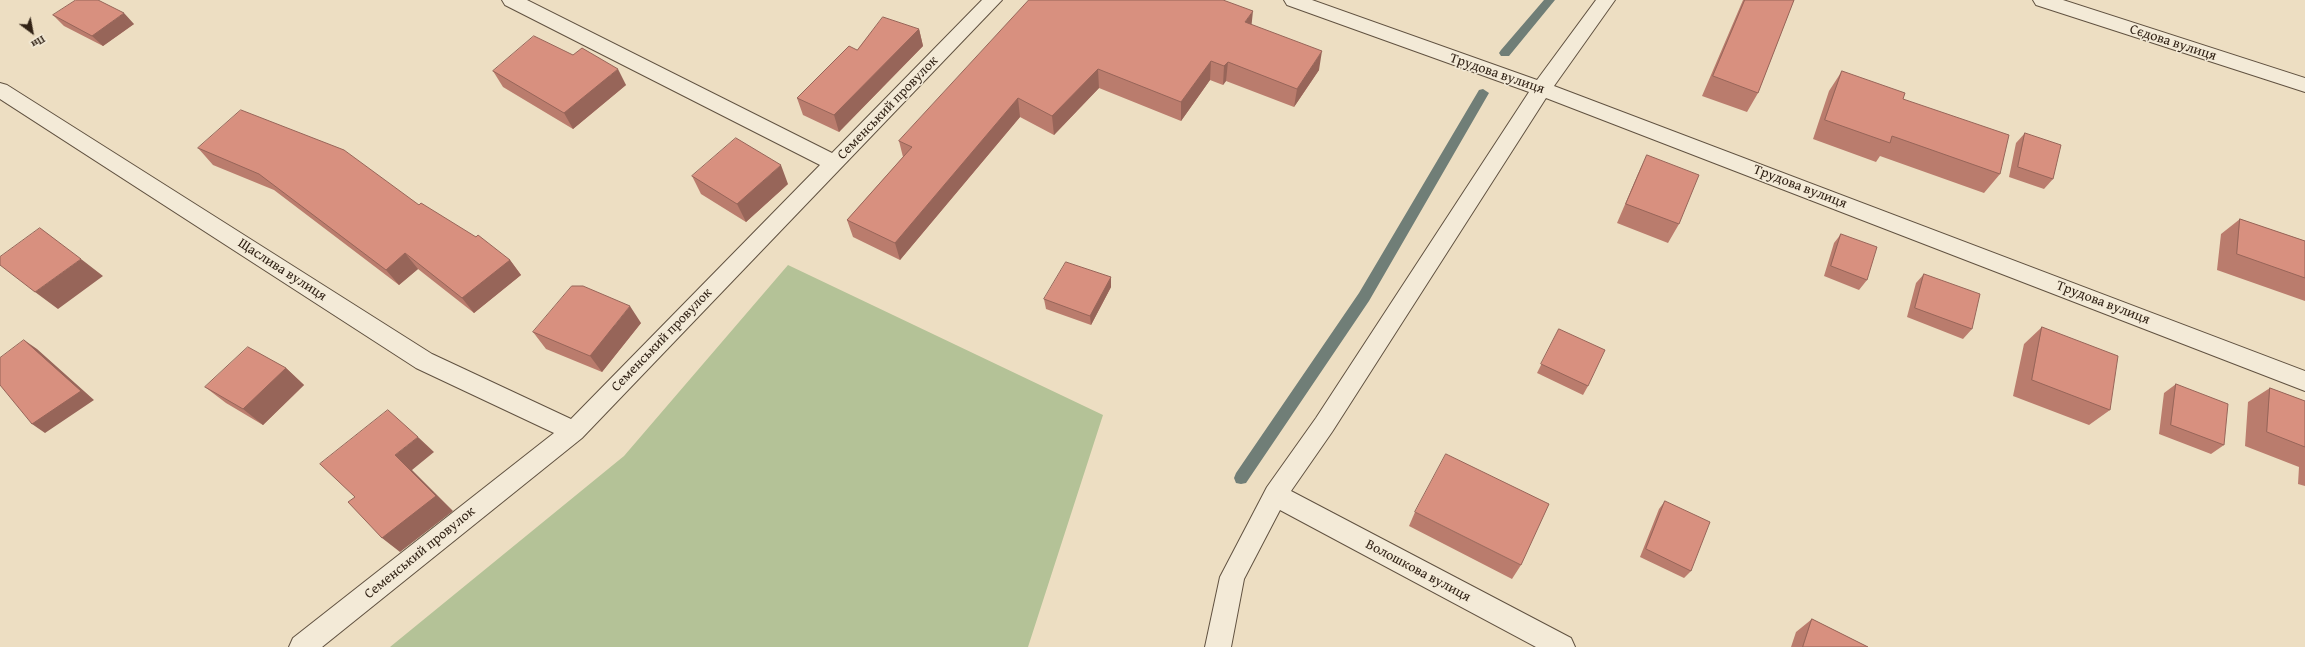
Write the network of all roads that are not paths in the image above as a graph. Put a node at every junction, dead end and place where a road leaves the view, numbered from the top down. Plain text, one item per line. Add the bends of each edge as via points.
1 (512, 0) edge
2 (993, 0) edge
3 (1293, 0) edge
4 (1606, 0) edge
5 (2042, 0) edge
6 (2305, 85) edge
7 (1541, 89) junction
8 (0, 90) edge
9 (835, 163) junction
10 (2305, 381) edge
11 (574, 431) junction
12 (1275, 495) junction
13 (302, 647) edge
14 (1218, 647) edge
15 (1562, 647) edge

1 - 9 street
2 - 9 street, Семенський провулок
3 - 7 street, Трудова вулиця
4 - 7 street
5 - 6 street, Сєдова вулиця
7 - 10 street, Трудова вулиця
7 - 12 street via 1324,425
8 - 11 street, Щаслива вулиця via 424,361
9 - 11 street, Семенський провулок
11 - 13 street, Семенський провулок
12 - 14 street via 1232,577
12 - 15 street, Волошкова вулиця

